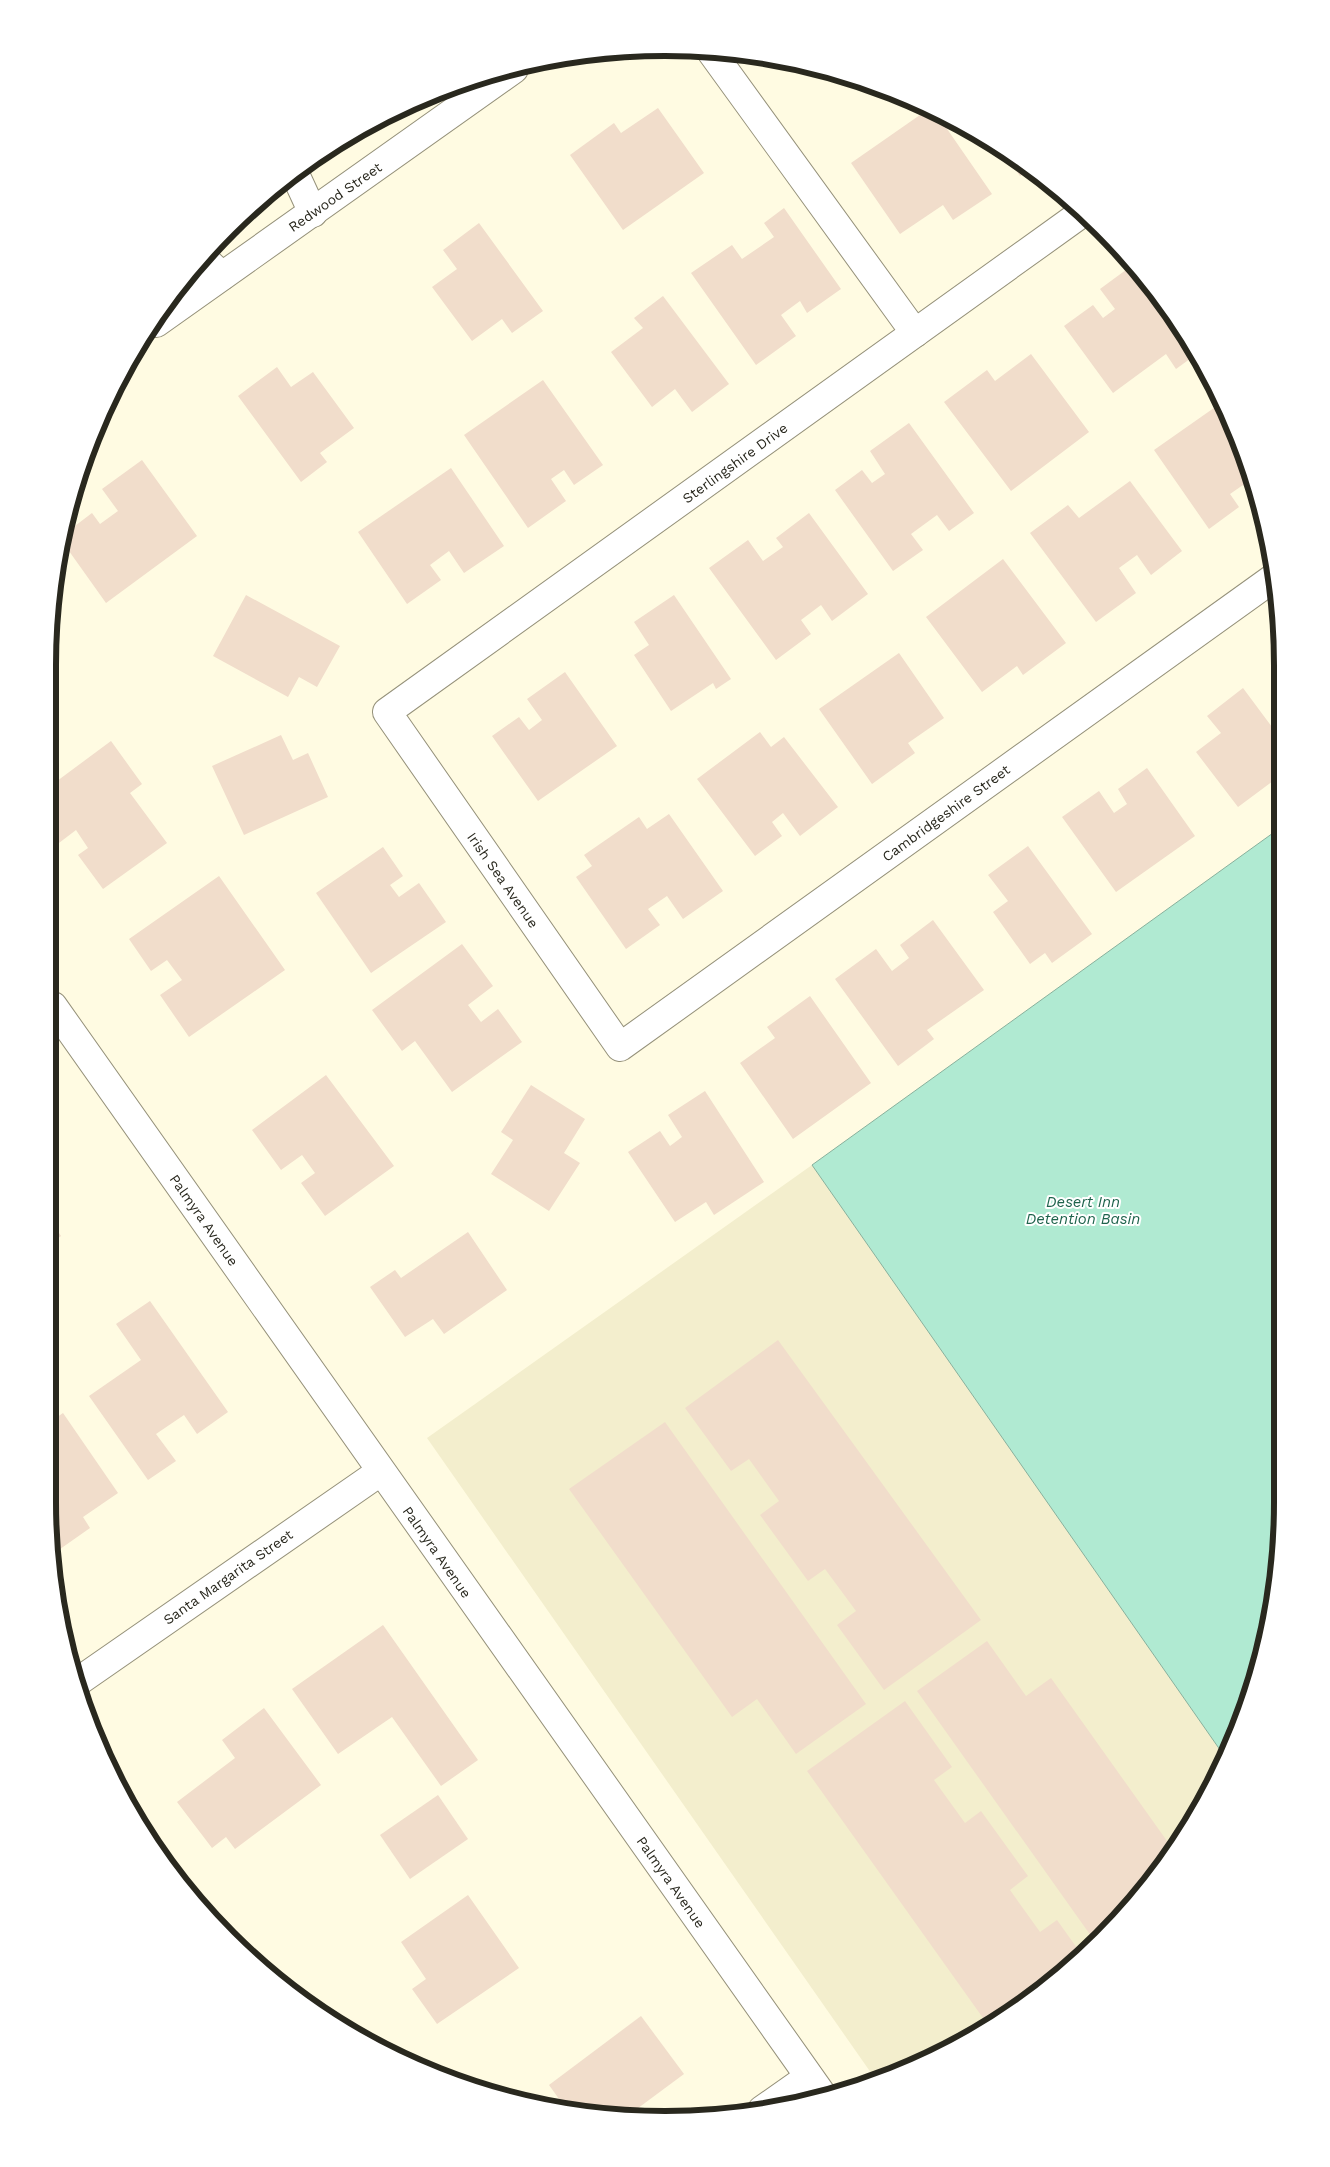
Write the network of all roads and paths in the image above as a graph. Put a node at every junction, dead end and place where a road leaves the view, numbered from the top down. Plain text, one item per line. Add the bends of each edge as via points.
1 (716, 59) edge
2 (500, 79) edge
3 (298, 180) edge
4 (313, 213) junction
5 (1076, 217) edge
6 (213, 267) edge
7 (181, 295) edge
8 (915, 333) junction
9 (1268, 582) edge
10 (387, 712) joint
11 (56, 1010) edge
12 (620, 1047) joint
13 (380, 1472) junction
14 (83, 1678) edge
15 (816, 2086) edge
16 (790, 2098) edge

1 - 8 street
2 - 4 street, Redwood Street
3 - 4 street
4 - 6 street, Redwood Street
5 - 8 street, Sterlingshire Drive
6 - 7 street, Redwood Street
8 - 10 street, Sterlingshire Drive
9 - 12 street, Cambridgeshire Street
10 - 12 street, Irish Sea Avenue
11 - 13 street, Palmyra Avenue
13 - 14 street, Santa Margarita Street
13 - 15 street, Palmyra Avenue
15 - 16 street

